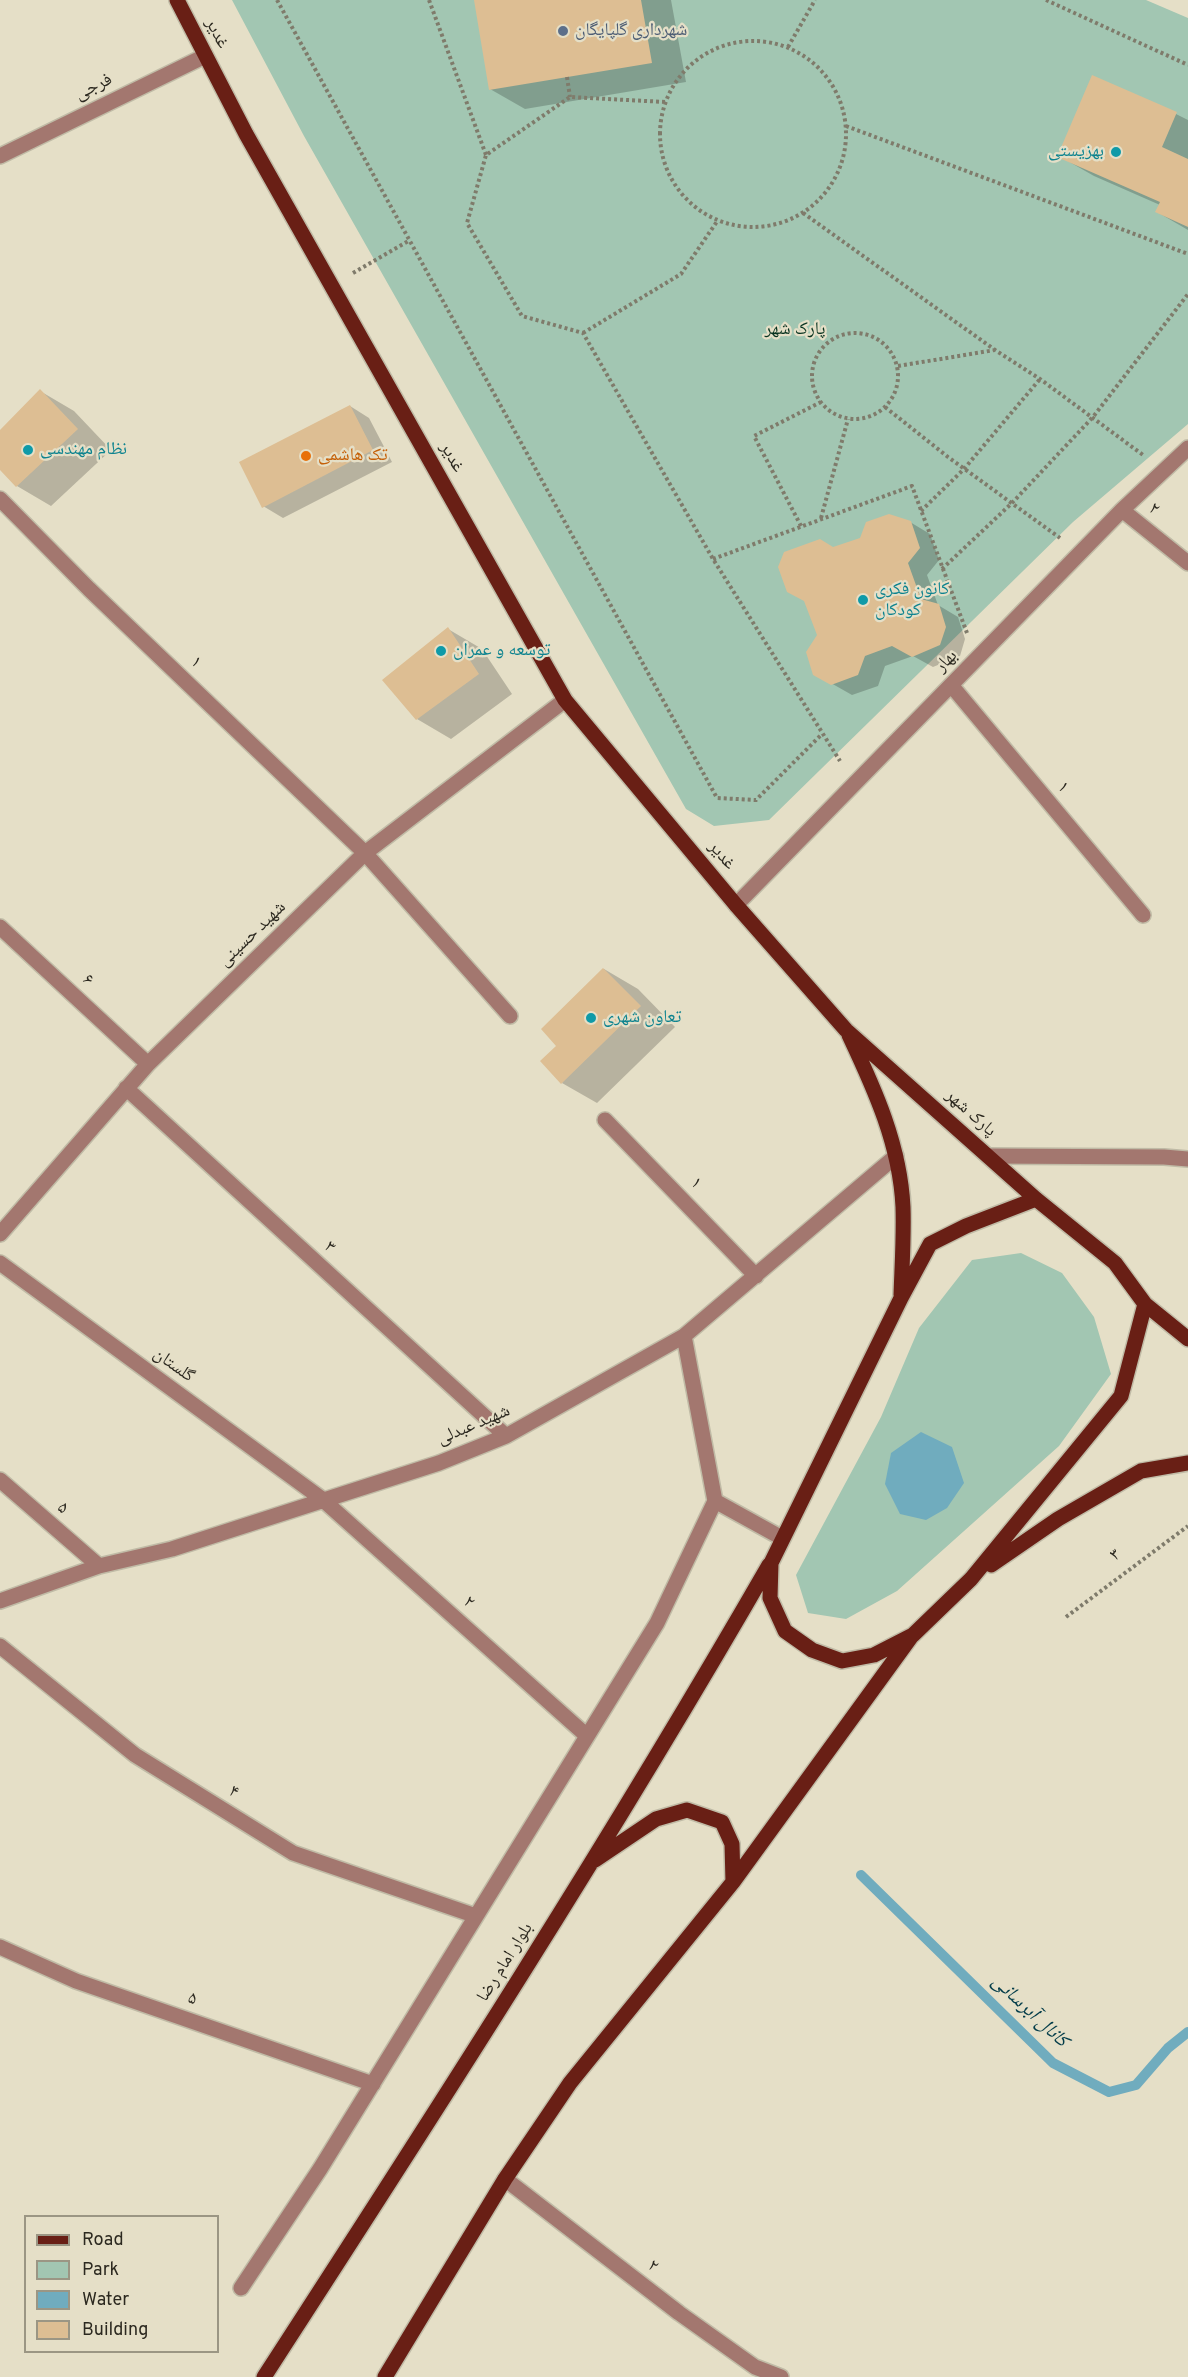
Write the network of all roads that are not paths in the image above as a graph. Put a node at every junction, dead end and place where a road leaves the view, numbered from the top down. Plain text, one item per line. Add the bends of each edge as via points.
1 (177, 0) edge
2 (205, 56) junction
3 (0, 156) edge
4 (1188, 448) edge
5 (0, 499) edge
6 (1122, 510) junction
7 (1188, 563) edge
8 (951, 685) junction
9 (566, 700) junction
10 (365, 853) junction
11 (736, 905) junction
12 (1143, 915) dead end
13 (0, 927) edge
14 (510, 1016) dead end
15 (846, 1030) junction
16 (148, 1064) junction
17 (126, 1088) junction
18 (605, 1120) dead end
19 (896, 1156) junction
20 (988, 1156) junction
21 (1188, 1160) edge
22 (1036, 1199) junction
23 (0, 1234) edge
24 (0, 1263) edge
25 (756, 1276) junction
26 (901, 1298) junction
27 (1145, 1304) junction
28 (684, 1336) junction
29 (1188, 1339) edge
30 (506, 1436) junction
31 (1188, 1463) edge
32 (0, 1480) edge
33 (322, 1500) junction
34 (715, 1501) junction
35 (782, 1538) junction
36 (771, 1563) junction
37 (99, 1566) junction
38 (971, 1579) junction
39 (0, 1601) edge
40 (913, 1635) junction
41 (0, 1646) edge
42 (587, 1736) junction
43 (591, 1863) junction
44 (733, 1882) junction
45 (476, 1916) junction
46 (0, 1947) edge
47 (373, 2084) junction
48 (505, 2179) junction
49 (241, 2288) dead end
50 (264, 2377) edge
51 (385, 2377) edge
52 (781, 2377) edge

1 - 2 main road, غدیر
2 - 3 street, فرجی
2 - 9 main road, غدیر
4 - 6 street, بهار
5 - 10 street, ۱
6 - 7 street, ۲
6 - 8 street, بهار
8 - 11 street, بهار
8 - 12 street, ۱
9 - 10 street, شهید حسینی
9 - 11 main road, غدیر
10 - 14 street, ۱
10 - 16 street, شهید حسینی
11 - 15 main road, پارک شهر
13 - 16 street, ۶
15 - 19 main road via 881,1104
15 - 20 main road, پارک شهر
16 - 17 street, شهید حسینی
17 - 23 street, شهید حسینی
17 - 30 street, ۳
18 - 25 street, ۱
19 - 25 street, شهید عبدلی
19 - 26 main road via 903,1206
20 - 21 street via 1164,1156
20 - 22 main road, پارک شهر
22 - 26 main road via 930,1244
22 - 27 main road, پارک شهر via 1115,1263
24 - 33 street, گلستان
25 - 28 street, شهید عبدلی
26 - 35 main road
27 - 29 main road, پارک شهر
27 - 38 main road via 1121,1396
28 - 30 street, شهید عبدلی
28 - 34 street
30 - 33 street, شهید عبدلی via 439,1463
31 - 38 main road via 1142,1471 1049,1525
32 - 37 street, ۵
33 - 37 street, شهید عبدلی via 172,1549
33 - 42 street, ۲
34 - 35 street
34 - 42 street via 657,1623
35 - 36 main road
36 - 40 main road via 770,1598 785,1631 812,1650 842,1661 874,1655
36 - 43 main road, بلوار امام رضا
37 - 39 street, شهید عبدلی
38 - 40 main road
40 - 44 main road
41 - 45 street, ۴ via 135,1755 293,1853
42 - 45 street
43 - 44 main road via 656,1819 687,1810 722,1822 732,1844
43 - 50 main road, بلوار امام رضا via 435,2114
44 - 48 main road via 570,2083
45 - 47 street
46 - 47 street, ۵ via 76,1981
47 - 49 street
48 - 51 main road
48 - 52 street, ۲ via 755,2367

